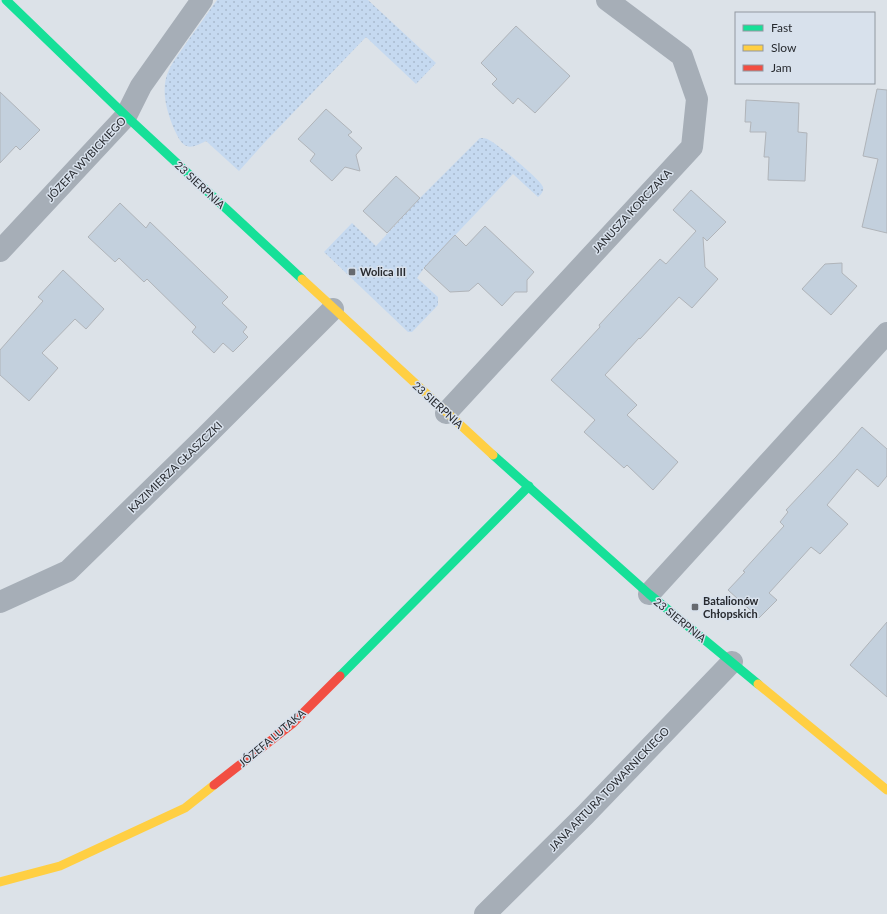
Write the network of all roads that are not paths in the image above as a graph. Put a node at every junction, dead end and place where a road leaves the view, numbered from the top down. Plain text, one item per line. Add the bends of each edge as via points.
1 (6, 0) edge
2 (202, 0) edge
3 (607, 0) edge
4 (126, 116) junction
5 (0, 251) edge
6 (333, 309) junction
7 (887, 333) edge
8 (446, 413) junction
9 (529, 486) junction
10 (649, 594) junction
11 (0, 602) edge
12 (732, 662) junction
13 (887, 790) edge
14 (0, 882) edge
15 (485, 914) edge

1 - 4 street, 23 SIERPNIA
2 - 4 street, JÓZEFA WYBICKIEGO via 141,86
3 - 8 street, JANUSZA KORCZAKA via 682,56 697,99 692,147
4 - 5 street, JÓZEFA WYBICKIEGO
4 - 6 street, 23 SIERPNIA
6 - 8 street, 23 SIERPNIA
6 - 11 street, KAZIMIERZA GŁASZCZKI via 68,571
7 - 10 street
8 - 9 street, 23 SIERPNIA
9 - 10 street, 23 SIERPNIA
9 - 14 street, JÓZEFA LUTAKA via 292,724 185,808 60,866
10 - 12 street, 23 SIERPNIA
12 - 13 street, 23 SIERPNIA
12 - 15 street, JANA ARTURA TOWARNICKIEGO via 585,815

